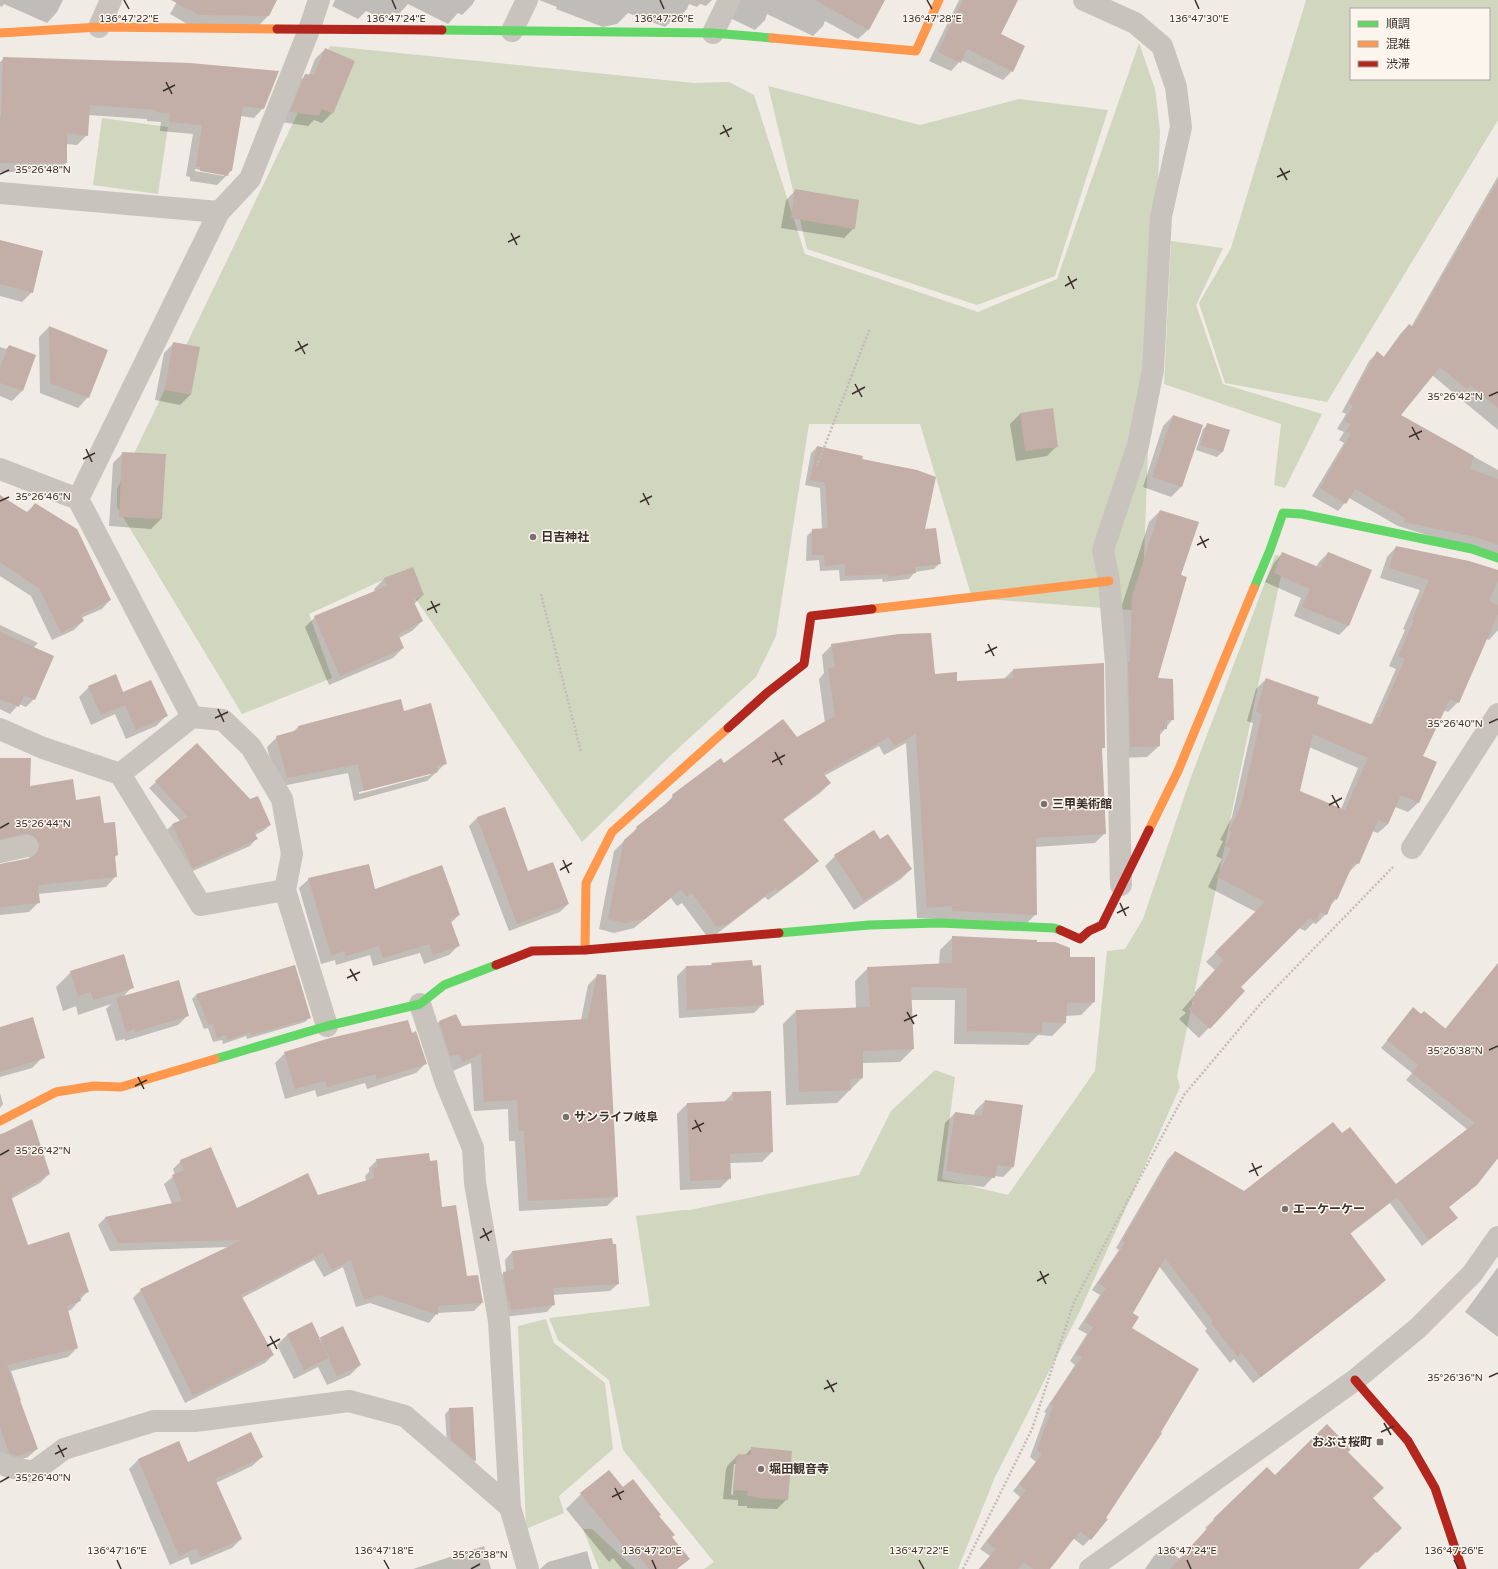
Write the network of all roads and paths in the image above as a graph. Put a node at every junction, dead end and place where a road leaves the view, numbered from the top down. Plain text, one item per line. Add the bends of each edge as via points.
1 (112, 0) edge
2 (319, 0) edge
3 (526, 0) edge
4 (730, 0) edge
5 (939, 0) edge
6 (1084, 0) edge
7 (98, 27) junction
8 (309, 30) junction
9 (512, 31) junction
10 (713, 32) junction
11 (0, 33) edge
12 (0, 193) edge
13 (219, 212) junction
14 (870, 328) dead end
15 (817, 466) dead end
16 (0, 469) edge
17 (78, 499) junction
18 (1498, 558) edge
19 (1109, 581) junction
20 (541, 594) dead end
21 (1498, 714) edge
22 (192, 717) junction
23 (0, 729) edge
24 (581, 752) dead end
25 (120, 774) junction
26 (27, 846) dead end
27 (1412, 848) joint
28 (0, 852) edge
29 (1121, 884) junction
30 (285, 890) junction
31 (585, 950) junction
32 (420, 1004) junction
33 (327, 1026) junction
34 (0, 1121) edge
35 (1498, 1237) edge
36 (1355, 1380) junction
37 (0, 1463) edge
38 (510, 1507) junction
39 (528, 1569) edge
40 (963, 1569) edge
41 (1090, 1569) edge
42 (1462, 1569) edge

1 - 7 street
2 - 8 street
3 - 9 street
4 - 10 street
5 - 10 street via 916,51
6 - 19 street via 1134,22 1162,46 1176,87 1181,127 1161,216 1153,370 1138,445 1103,550
7 - 8 street
7 - 11 street
8 - 9 street
8 - 13 street via 250,179
9 - 10 street
12 - 13 street
13 - 17 street
14 - 15 path
16 - 17 street
17 - 22 street
18 - 29 street via 1464,547 1302,514 1284,513 1178,771
19 - 29 street via 1116,663
19 - 31 street via 811,616 804,664 768,692 612,832 586,883
20 - 24 path
21 - 27 street
22 - 25 street
22 - 30 street via 223,720 251,747 282,799 292,854
23 - 25 street via 43,748
25 - 30 street via 201,905
26 - 28 street
27 - 40 path via 1262,1002 1184,1095 1074,1302 1032,1429
29 - 31 street via 1102,926 1089,931 1080,939 1054,928 939,922 869,925
30 - 33 street
31 - 32 street via 532,951 444,984
32 - 33 street
32 - 38 street via 446,1082 473,1148 475,1183 500,1321
33 - 34 street via 121,1087 94,1086 56,1092
35 - 36 street via 1472,1274 1418,1328
36 - 41 street
36 - 42 street via 1408,1441 1435,1488
37 - 38 street via 33,1472 64,1449 154,1421 194,1421 349,1401 405,1416
38 - 39 street

